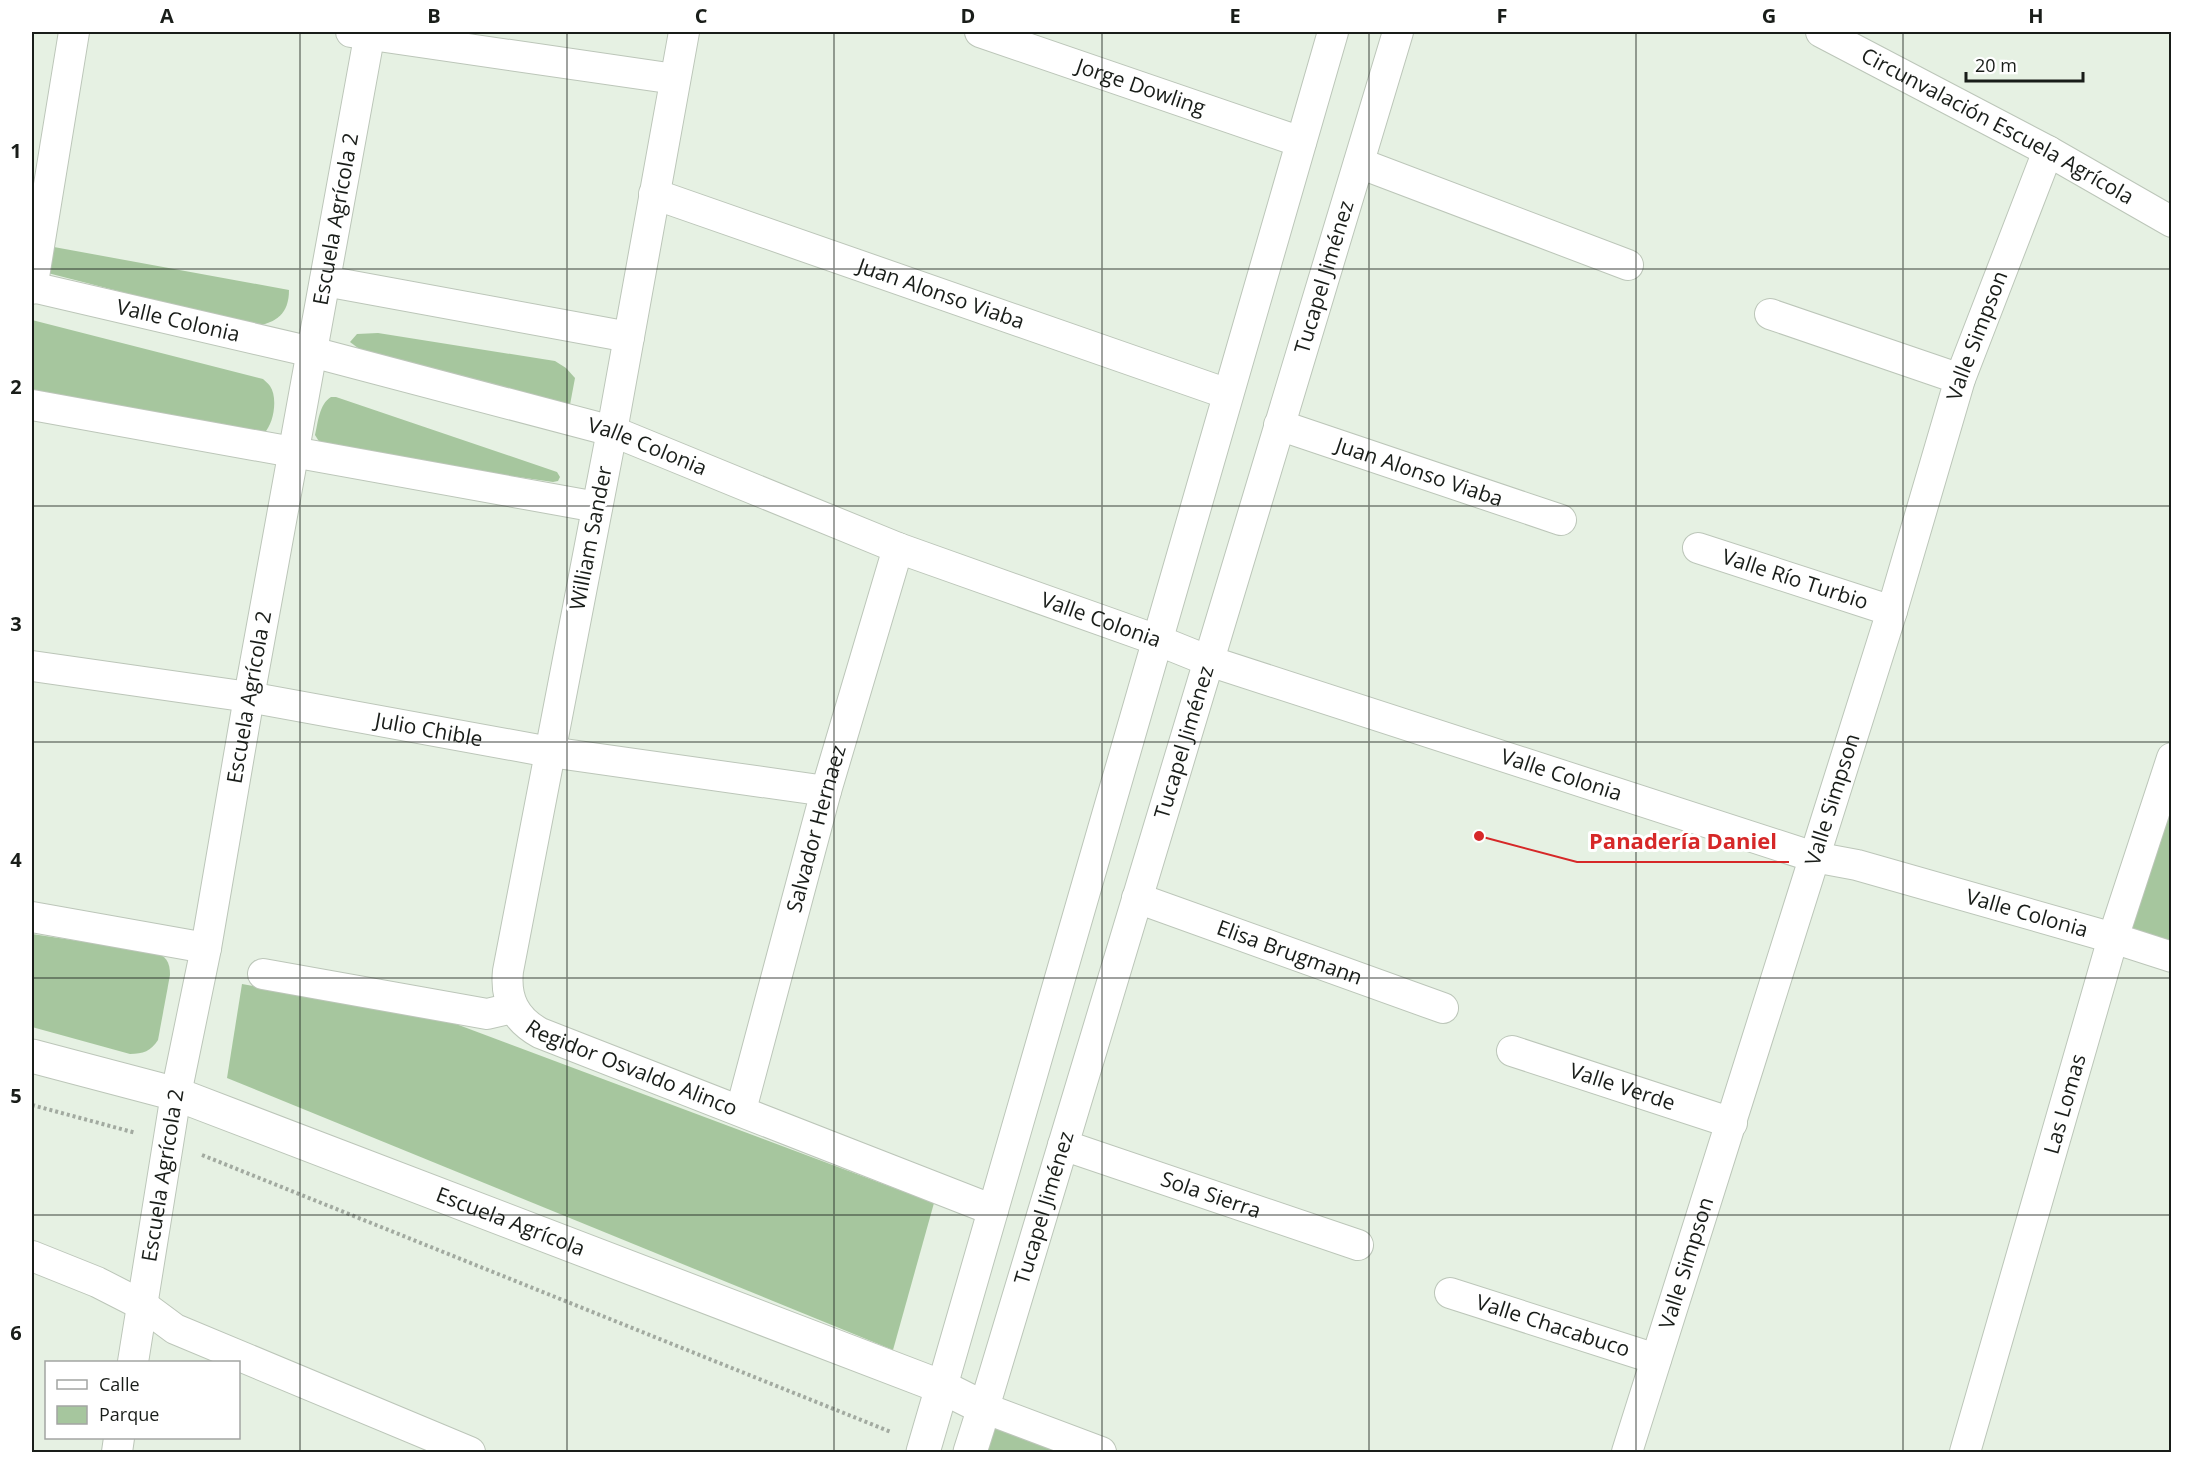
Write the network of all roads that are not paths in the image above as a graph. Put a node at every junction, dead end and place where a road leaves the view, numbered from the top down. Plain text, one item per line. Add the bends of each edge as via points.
1 (74, 32) edge
2 (684, 32) edge
3 (980, 32) edge
4 (1333, 32) edge
5 (1398, 32) edge
6 (1821, 32) edge
7 (363, 33) edge
8 (675, 79) junction
9 (1301, 142) junction
10 (2048, 151) junction
11 (1359, 163) junction
12 (654, 194) junction
13 (2172, 222) edge
14 (1628, 266) dead end
15 (325, 281) junction
16 (32, 287) edge
17 (1770, 314) dead end
18 (629, 337) junction
19 (312, 352) junction
20 (1960, 379) junction
21 (1228, 394) junction
22 (32, 405) edge
23 (1280, 425) junction
24 (612, 431) junction
25 (294, 452) junction
26 (597, 507) junction
27 (1562, 520) dead end
28 (898, 548) junction
29 (1698, 548) dead end
30 (1892, 611) junction
31 (1158, 640) junction
32 (1209, 661) junction
33 (32, 666) edge
34 (249, 697) junction
35 (550, 752) junction
36 (2171, 766) edge
37 (826, 791) junction
38 (1814, 857) junction
39 (1137, 898) junction
40 (32, 917) edge
41 (2113, 938) junction
42 (206, 948) junction
43 (2172, 957) edge
44 (263, 974) dead end
45 (512, 1008) junction
46 (1443, 1008) dead end
47 (1512, 1052) dead end
48 (32, 1056) edge
49 (176, 1094) junction
50 (741, 1110) junction
51 (1732, 1123) junction
52 (1063, 1145) junction
53 (993, 1210) junction
54 (1358, 1245) dead end
55 (32, 1256) edge
56 (1450, 1293) dead end
57 (144, 1306) junction
58 (1656, 1359) junction
59 (133, 1361) edge
60 (942, 1386) junction
61 (984, 1408) junction
62 (924, 1449) edge
63 (470, 1452) edge
64 (970, 1452) edge
65 (1101, 1452) edge
66 (1627, 1452) edge
67 (1965, 1452) edge

1 - 16 street
2 - 8 street, William Sander
3 - 9 street, Jorge Dowling
4 - 9 street
5 - 11 street, Tucapel Jiménez
6 - 10 street, Circunvalación Escuela Agrícola
7 - 8 street
7 - 15 street, Escuela Agrícola 2
8 - 12 street, William Sander
9 - 21 street
10 - 13 street, Circunvalación Escuela Agrícola
10 - 20 street, Valle Simpson
11 - 14 street
11 - 23 street, Tucapel Jiménez
12 - 18 street, William Sander
12 - 21 street, Juan Alonso Viaba
15 - 18 street
15 - 19 street, Escuela Agrícola 2
16 - 19 street, Valle Colonia
17 - 20 street
18 - 24 street, William Sander
19 - 24 street, Valle Colonia
19 - 25 street, Escuela Agrícola 2
20 - 30 street, Valle Simpson
21 - 31 street
22 - 25 street
23 - 27 street, Juan Alonso Viaba
23 - 32 street, Tucapel Jiménez
24 - 26 street, William Sander
24 - 28 street, Valle Colonia
25 - 26 street
25 - 34 street, Escuela Agrícola 2
26 - 35 street, William Sander
28 - 31 street, Valle Colonia
28 - 37 street, Salvador Hernaez
29 - 30 street, Valle Río Turbio
30 - 38 street, Valle Simpson
31 - 32 street, Valle Colonia
31 - 53 street
32 - 38 street, Valle Colonia
32 - 39 street, Tucapel Jiménez
33 - 34 street, Julio Chible
34 - 35 street, Julio Chible
34 - 42 street, Escuela Agrícola 2
35 - 37 street, Julio Chible
35 - 45 street, William Sander via 507,971
36 - 41 street, Las Lomas
37 - 50 street, Salvador Hernaez
38 - 41 street, Valle Colonia via 1857,865
38 - 51 street, Valle Simpson
39 - 46 street, Elisa Brugmann
39 - 52 street, Tucapel Jiménez
40 - 42 street
41 - 43 street, Valle Colonia
41 - 67 street, Las Lomas
42 - 49 street, Escuela Agrícola 2
44 - 45 street, Regidor Osvaldo Alinco via 487,1014
45 - 50 street, Regidor Osvaldo Alinco via 540,1033
47 - 51 street, Valle Verde
48 - 49 street, Escuela Agrícola
49 - 57 street, Escuela Agrícola 2
49 - 60 street, Escuela Agrícola
50 - 53 street, Regidor Osvaldo Alinco
51 - 58 street, Valle Simpson
52 - 54 street, Sola Sierra
52 - 61 street, Tucapel Jiménez
53 - 60 street
55 - 57 street
56 - 58 street, Valle Chacabuco
57 - 59 street, Escuela Agrícola 2
57 - 63 street via 175,1329
58 - 66 street, Valle Simpson
60 - 61 street, Escuela Agrícola
60 - 62 street
61 - 64 street, Tucapel Jiménez
61 - 65 street

